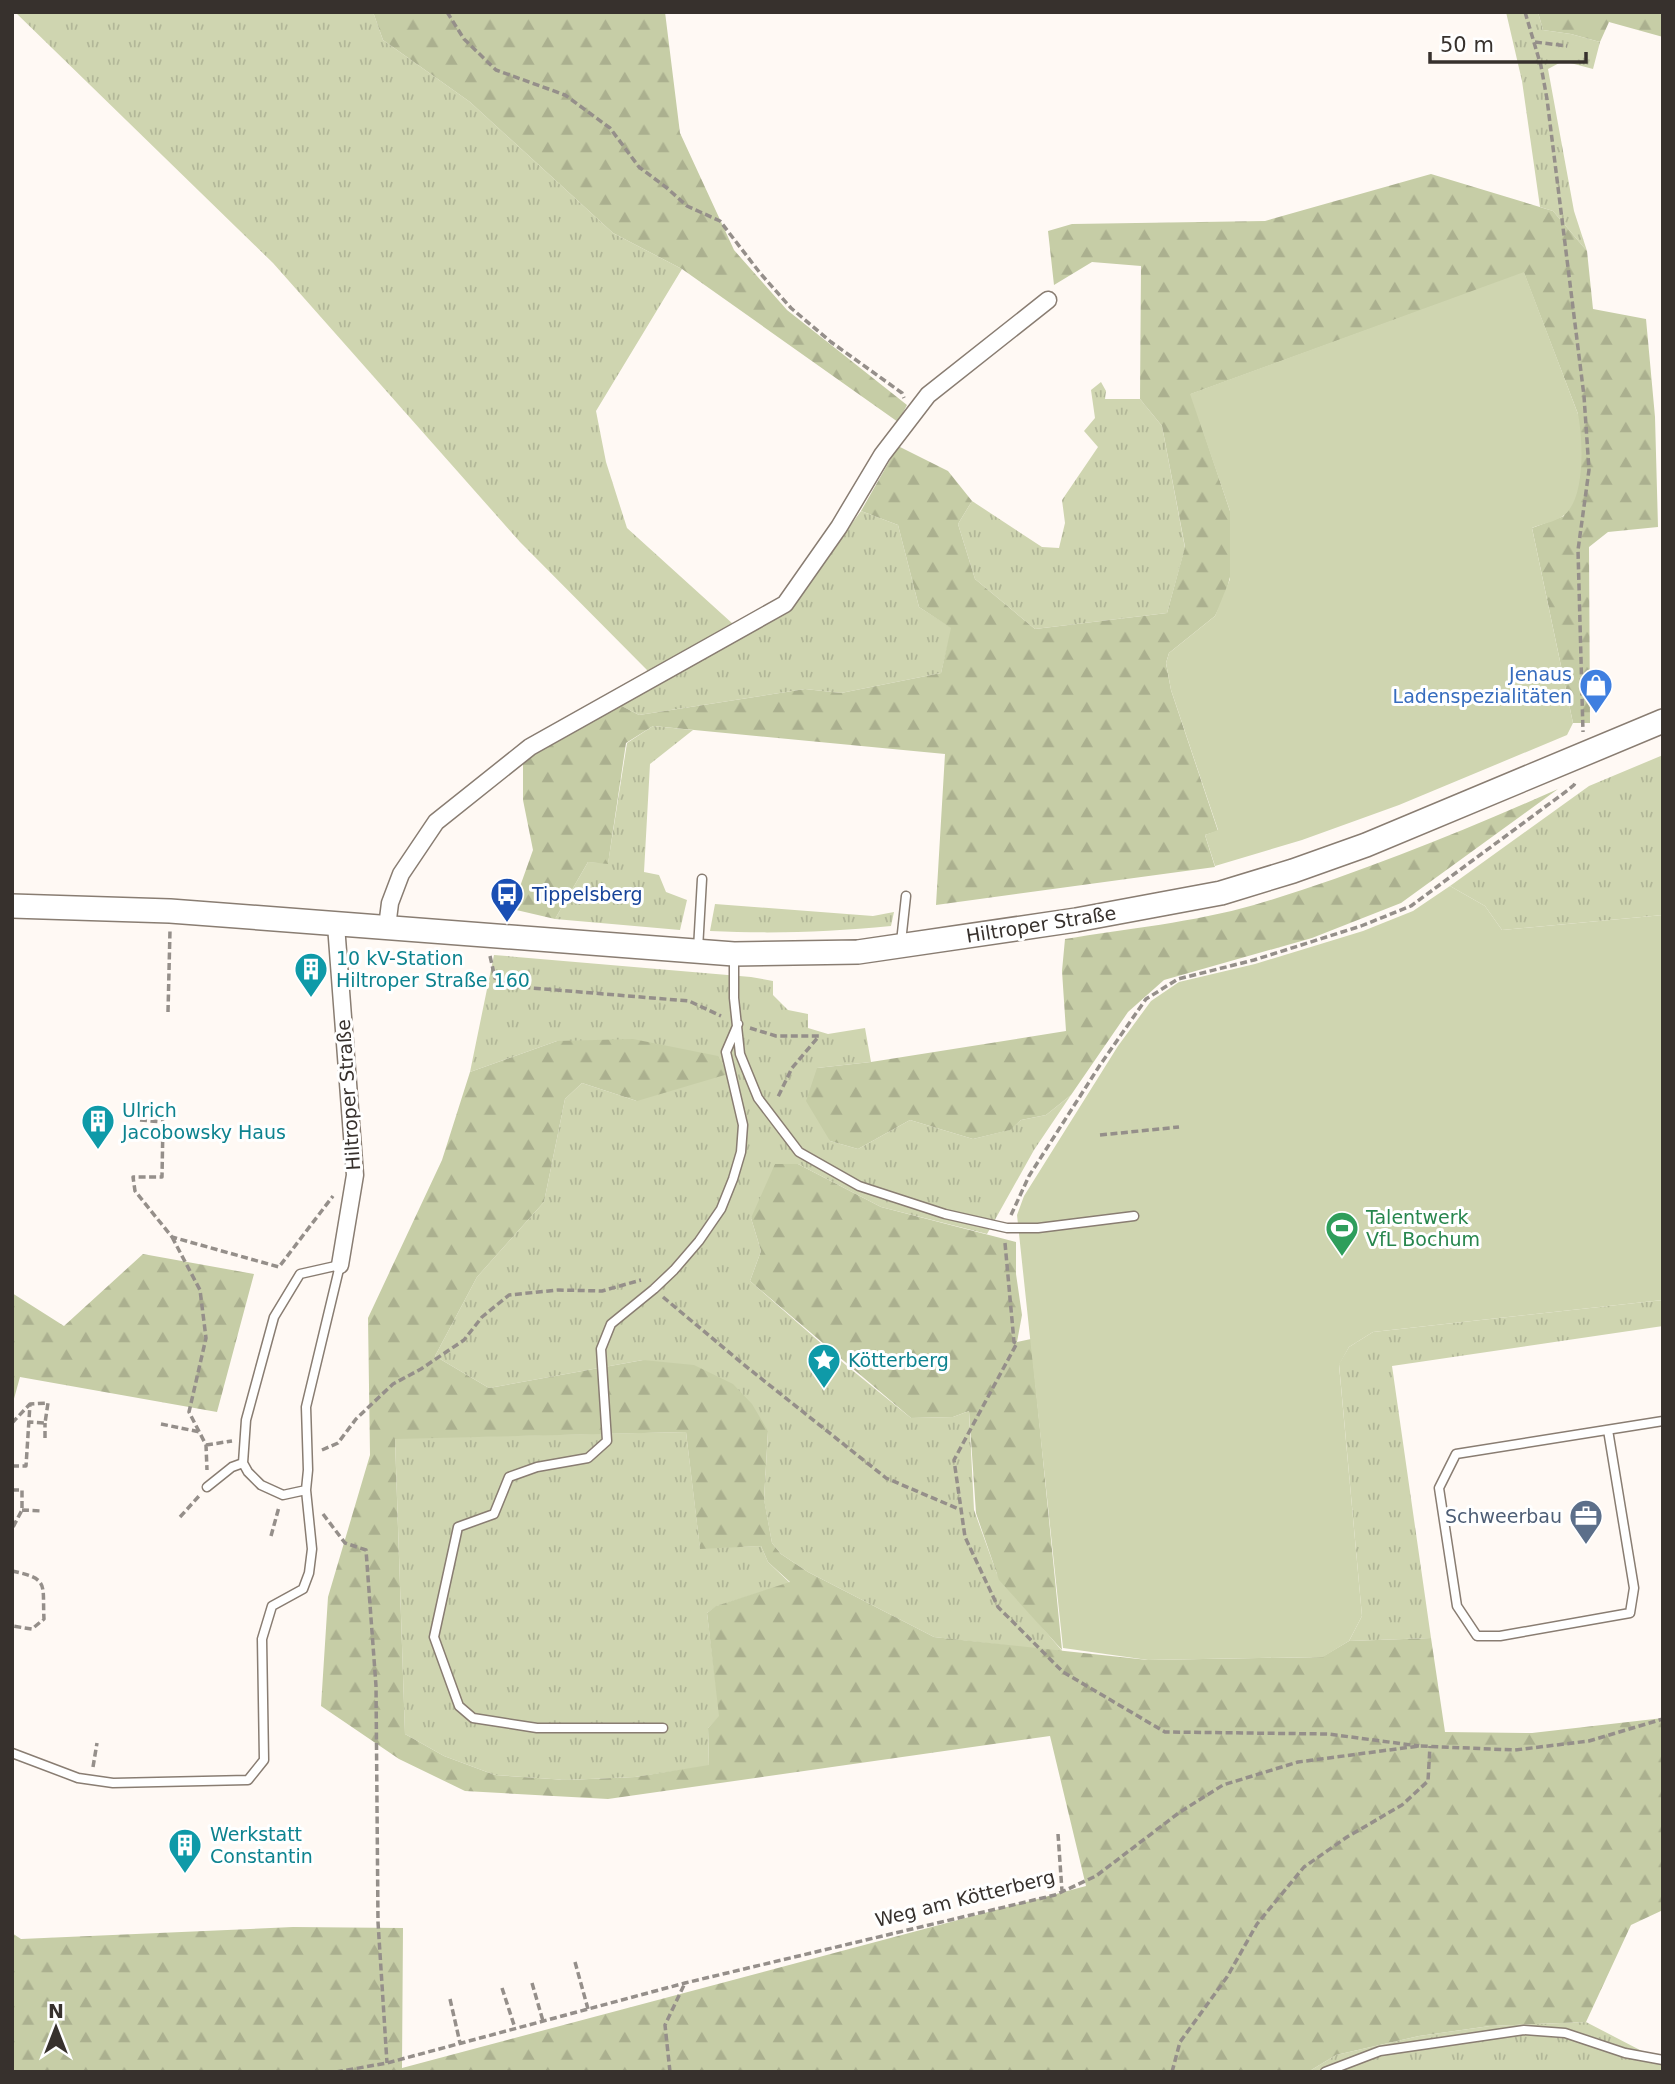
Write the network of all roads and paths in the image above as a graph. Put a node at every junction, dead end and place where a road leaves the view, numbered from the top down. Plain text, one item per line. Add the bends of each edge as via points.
1 (447, 12) edge
2 (1525, 12) edge
3 (1535, 42) junction
4 (1567, 46) dead end
5 (1048, 300) dead end
6 (913, 414) junction
7 (1663, 721) edge
8 (1581, 755) junction
9 (702, 879) dead end
10 (905, 896) dead end
11 (12, 906) edge
12 (170, 911) junction
13 (336, 925) junction
14 (387, 928) junction
15 (490, 935) junction
16 (900, 946) junction
17 (698, 952) junction
18 (734, 954) junction
19 (169, 1012) dead end
20 (738, 1024) junction
21 (770, 1113) junction
22 (140, 1120) dead end
23 (1179, 1127) dead end
24 (1100, 1135) dead end
25 (355, 1175) junction
26 (1134, 1216) dead end
27 (1007, 1228) junction
28 (172, 1237) junction
29 (340, 1265) junction
30 (674, 1270) junction
31 (654, 1289) junction
32 (30, 1404) junction
33 (1663, 1421) edge
34 (29, 1422) junction
35 (12, 1423) edge
36 (46, 1423) junction
37 (161, 1424) dead end
38 (1608, 1430) junction
39 (200, 1432) junction
40 (45, 1438) dead end
41 (244, 1440) junction
42 (306, 1455) junction
43 (243, 1463) junction
44 (12, 1466) edge
45 (207, 1487) dead end
46 (12, 1490) edge
47 (306, 1490) junction
48 (282, 1495) junction
49 (22, 1510) junction
50 (961, 1510) junction
51 (42, 1511) dead end
52 (12, 1529) edge
53 (271, 1536) dead end
54 (12, 1571) edge
55 (12, 1626) edge
56 (1663, 1719) edge
57 (663, 1728) dead end
58 (97, 1743) dead end
59 (1419, 1746) junction
60 (1430, 1746) junction
61 (12, 1753) edge
62 (91, 1780) junction
63 (1058, 1835) dead end
64 (1062, 1891) junction
65 (575, 1962) dead end
66 (532, 1983) dead end
67 (685, 1983) junction
68 (502, 1988) dead end
69 (450, 1999) dead end
70 (589, 2009) junction
71 (543, 2021) junction
72 (516, 2028) junction
73 (460, 2043) junction
74 (1663, 2060) edge
75 (387, 2063) junction
76 (336, 2072) edge
77 (670, 2072) edge
78 (1172, 2072) edge
79 (1325, 2072) edge

1 - 6 path via 464,39 496,70 565,95 610,128 639,167 687,206 720,221 791,308 902,393
2 - 3 path
3 - 4 path
3 - 8 path via 1551,126 1589,470 1578,550
5 - 6 street via 928,395
6 - 14 street via 785,604 530,747 480,786 436,822 401,874
7 - 8 street, Hiltroper Straße
8 - 16 street, Hiltroper Straße via 1366,845 1222,893
8 - 27 path via 1574,785 1411,906 1254,960 1178,979 1146,999 1029,1176
9 - 17 lane
10 - 16 lane
11 - 12 street, Hiltroper Straße
12 - 13 street, Hiltroper Straße
12 - 19 path
13 - 14 street, Hiltroper Straße
13 - 25 street, Hiltroper Straße
14 - 15 street, Hiltroper Straße
15 - 17 street, Hiltroper Straße
15 - 20 path via 495,978 520,987 689,1001
16 - 18 street, Hiltroper Straße via 858,952
17 - 18 street, Hiltroper Straße
18 - 20 lane
20 - 21 lane via 740,1054 758,1098
20 - 21 path via 776,1036 819,1036 792,1068
20 - 30 lane via 726,1052 743,1125 741,1152 721,1209
21 - 27 lane via 799,1152 859,1186
22 - 28 path via 163,1122 162,1177 134,1177 135,1191
23 - 24 path
25 - 28 path via 326,1203 279,1267
25 - 29 street, Hiltroper Straße
26 - 27 lane
27 - 50 path via 1013,1342 1017,1343 954,1460
28 - 39 path via 200,1290 206,1338 189,1412
29 - 41 lane via 300,1273 275,1317
29 - 42 lane, Hiltroper Straße via 306,1407
30 - 31 lane
30 - 42 path via 602,1291 509,1295 482,1317 464,1340 393,1384 338,1443
31 - 50 path via 886,1478
31 - 57 lane via 611,1324 601,1349 607,1441 588,1458 509,1477 494,1514 458,1527 434,1637 458,1706 473,1718 537,1728
32 - 34 path
32 - 35 path
32 - 36 path via 48,1403
33 - 38 lane
34 - 36 path
34 - 44 path via 26,1466
36 - 40 path
37 - 39 path
38 - 38 lane via 1456,1454 1439,1488 1457,1606 1477,1636 1630,1613 1634,1588
39 - 41 path via 206,1445
41 - 43 lane
42 - 47 lane, Hiltroper Straße
43 - 45 lane
43 - 48 lane via 261,1485
46 - 49 path via 22,1490
47 - 48 lane
47 - 62 lane, Hiltroper Straße via 312,1549 309,1573 303,1589 272,1606 262,1639 264,1760 248,1780
47 - 75 path via 345,1543 366,1550 368,1560 376,1686 378,1922
48 - 53 path
49 - 51 path
49 - 52 path
50 - 59 path via 965,1537 998,1607 1063,1672 1165,1732 1328,1734
54 - 55 path via 34,1575 42,1584 44,1619 32,1629
56 - 60 path, Weg am Kötterberg via 1577,1742 1515,1749
58 - 62 path
59 - 60 path, Weg am Kötterberg
59 - 64 path, Weg am Kötterberg via 1297,1762 1223,1785 1096,1876
60 - 78 path via 1428,1781 1402,1805 1304,1867 1257,1924 1180,2042
61 - 62 lane, Hiltroper Straße
63 - 64 path
64 - 67 path, Weg am Kötterberg
65 - 70 path
66 - 71 path
67 - 70 path, Weg am Kötterberg
67 - 77 path via 665,2025
68 - 72 path
69 - 73 path
70 - 71 path, Weg am Kötterberg
71 - 72 path, Weg am Kötterberg
72 - 73 path, Weg am Kötterberg
73 - 75 path, Weg am Kötterberg
74 - 79 lane via 1565,2033 1524,2030 1380,2051
75 - 76 path, Weg am Kötterberg

